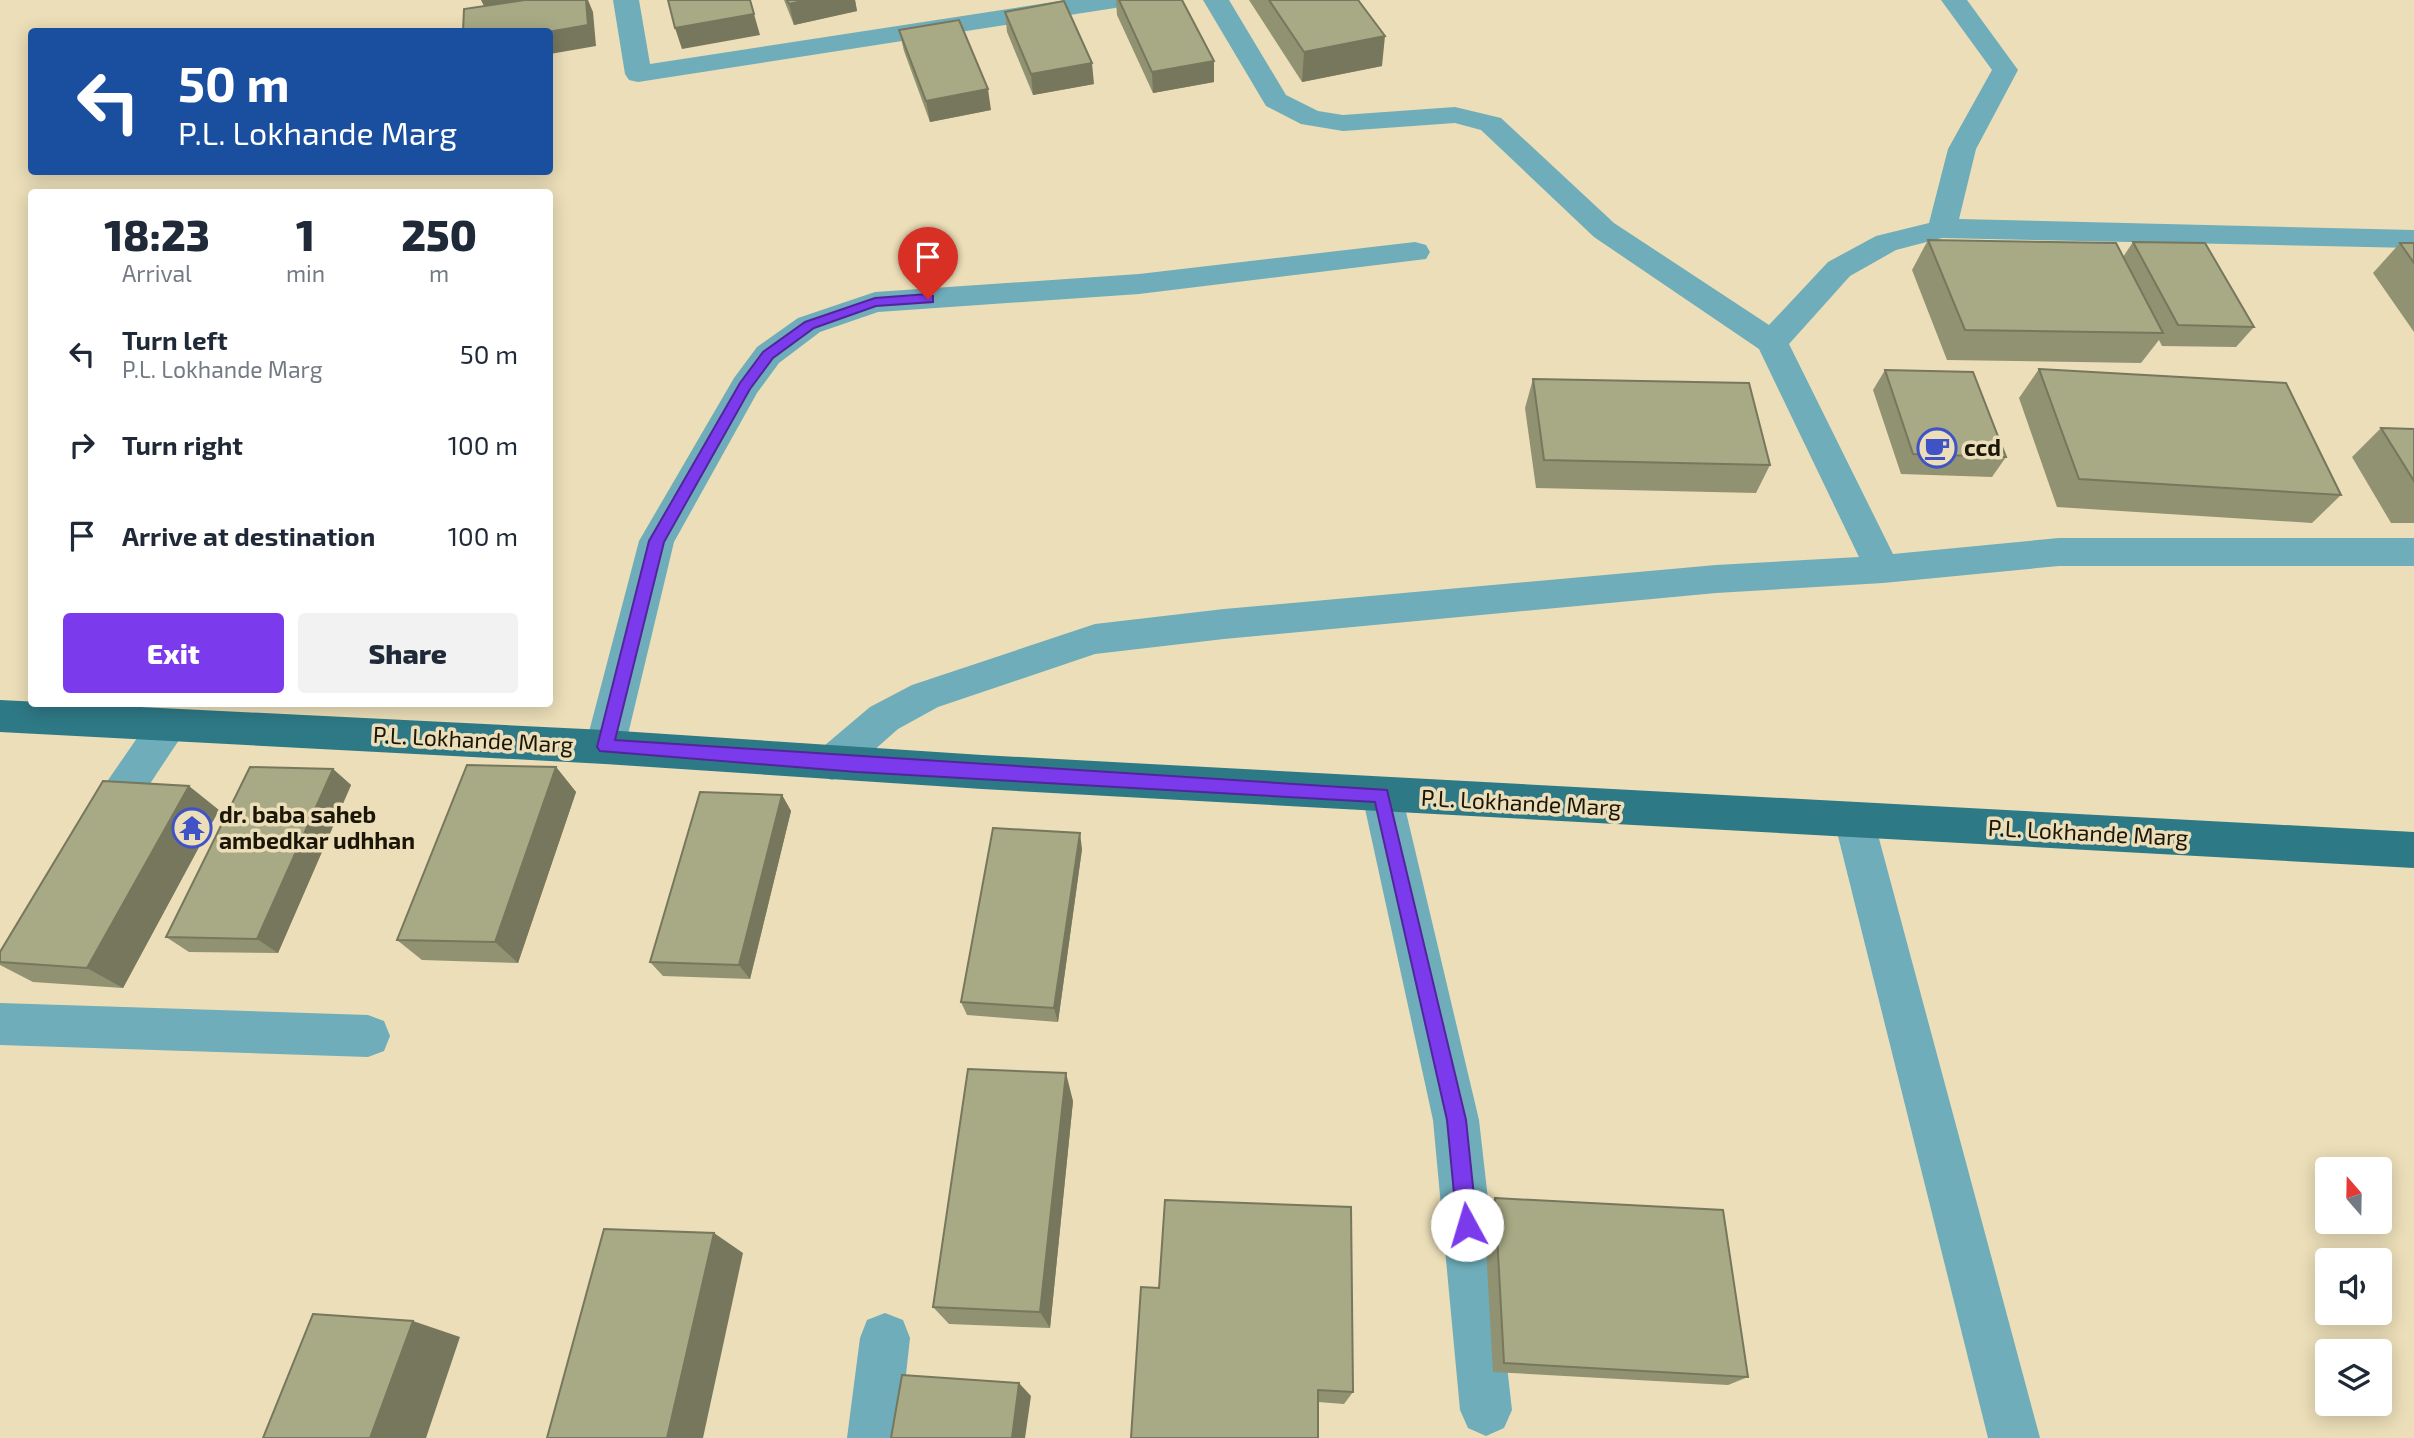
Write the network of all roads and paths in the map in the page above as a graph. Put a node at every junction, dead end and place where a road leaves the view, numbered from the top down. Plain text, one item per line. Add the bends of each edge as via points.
1 (626, 0) edge
2 (1115, 0) edge
3 (1216, 0) edge
4 (1954, 0) edge
5 (1942, 229) junction
6 (2414, 239) edge
7 (1415, 252) dead end
8 (1772, 342) junction
9 (2414, 552) edge
10 (1883, 569) junction
11 (64, 712) edge
12 (0, 716) edge
13 (167, 726) junction
14 (606, 747) junction
15 (832, 763) junction
16 (1382, 795) junction
17 (1854, 820) junction
18 (2414, 850) edge
19 (76, 860) edge
20 (0, 1024) edge
21 (368, 1036) dead end
22 (885, 1338) dead end
23 (1486, 1410) dead end
24 (873, 1438) edge
25 (2014, 1438) edge

1 - 2 street via 638,74
3 - 8 street via 1276,100 1311,118 1343,123 1455,115 1491,124 1604,230
4 - 5 street via 2005,69 1962,149
5 - 6 street
5 - 8 street via 1886,243 1839,269
7 - 14 street via 1139,284 875,302 809,325 768,355 745,386 657,541
8 - 10 street
9 - 10 street via 2059,552
10 - 15 street via 1716,579 1096,639 925,696 884,718
11 - 12 main road, P.L. Lokhande Marg
11 - 13 main road, P.L. Lokhande Marg
13 - 14 main road, P.L. Lokhande Marg
13 - 19 street
14 - 15 main road, P.L. Lokhande Marg
15 - 16 main road, P.L. Lokhande Marg
16 - 17 main road, P.L. Lokhande Marg
16 - 23 street via 1457,1120
17 - 18 main road, P.L. Lokhande Marg
17 - 25 street
20 - 21 street
22 - 24 street

